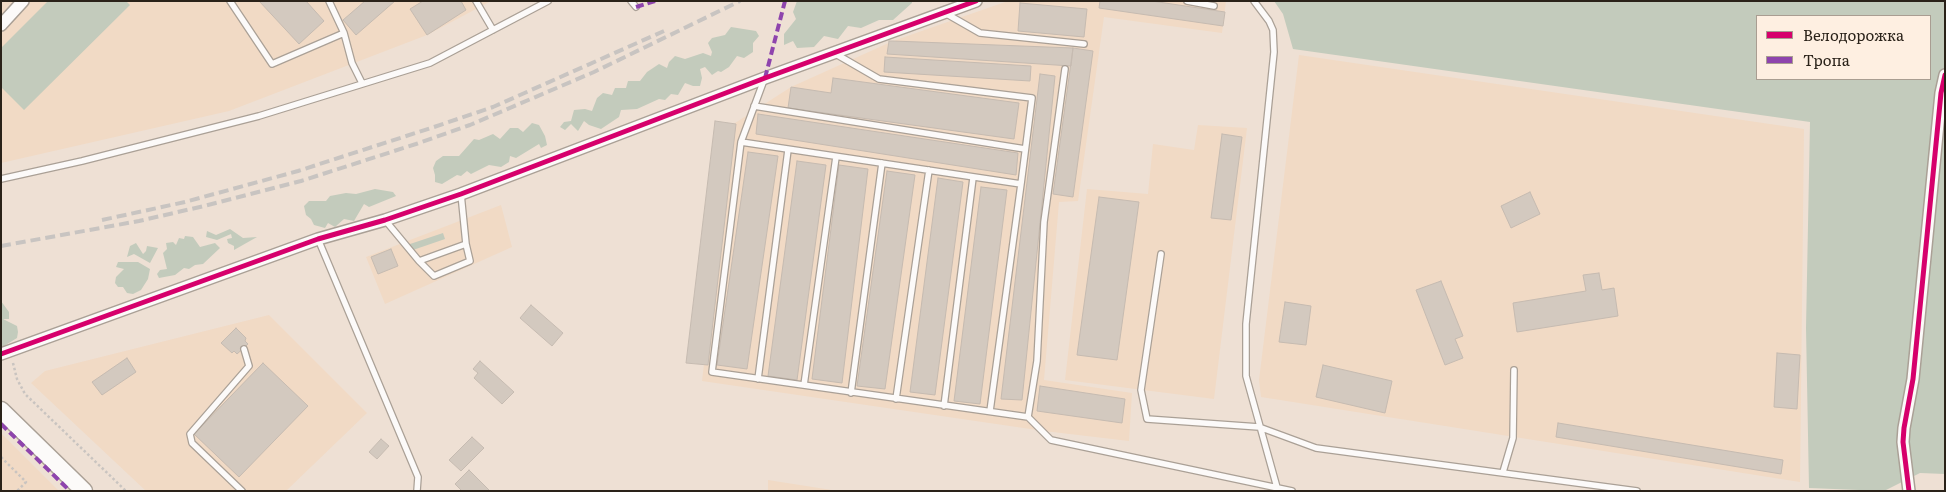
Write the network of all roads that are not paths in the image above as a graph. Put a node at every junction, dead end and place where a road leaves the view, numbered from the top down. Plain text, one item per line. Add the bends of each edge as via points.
1 (23, 1) edge
2 (230, 1) edge
3 (329, 1) edge
4 (476, 1) edge
5 (548, 1) edge
6 (631, 1) edge
7 (976, 1) edge
8 (1187, 1) edge
9 (1254, 1) edge
10 (1214, 6) dead end
11 (636, 7) dead end
12 (944, 14) junction
13 (1, 24) edge
14 (493, 30) junction
15 (344, 33) junction
16 (1084, 44) dead end
17 (834, 53) junction
18 (1065, 70) dead end
19 (1945, 75) edge
20 (765, 78) junction
21 (362, 83) junction
22 (754, 106) junction
23 (741, 142) junction
24 (1026, 149) junction
25 (788, 150) junction
26 (836, 157) junction
27 (882, 163) junction
28 (929, 170) junction
29 (973, 178) junction
30 (1, 179) edge
31 (1021, 184) junction
32 (462, 194) junction
33 (385, 220) junction
34 (318, 239) junction
35 (466, 244) junction
36 (1161, 254) dead end
37 (419, 262) junction
38 (244, 350) dead end
39 (5, 352) edge
40 (1514, 370) dead end
41 (758, 378) junction
42 (804, 385) junction
43 (850, 392) junction
44 (896, 399) junction
45 (944, 406) junction
46 (1, 410) edge
47 (990, 411) junction
48 (1028, 418) junction
49 (1259, 426) junction
50 (1504, 472) junction
51 (1278, 488) edge
52 (84, 491) edge
53 (242, 491) edge
54 (417, 491) edge
55 (1292, 491) edge
56 (1637, 491) edge
57 (1909, 491) edge

1 - 13 street
2 - 15 lane via 272,64
3 - 15 lane
4 - 14 lane
5 - 14 lane
6 - 11 lane
7 - 12 street
8 - 10 lane
9 - 49 lane via 1273,30 1274,52 1246,324 1246,376
12 - 16 lane via 980,34
12 - 17 street
14 - 21 lane via 430,63
15 - 21 lane via 352,63
17 - 20 street
17 - 24 lane via 879,79 1032,98
18 - 48 lane via 1044,222 1037,361
19 - 57 street via 1940,93 1914,370 1904,428
20 - 22 lane
20 - 32 street
21 - 30 lane via 259,116
22 - 23 lane
22 - 24 lane
23 - 25 lane
23 - 41 lane via 712,372
24 - 31 lane
25 - 26 lane
25 - 41 lane
26 - 27 lane
26 - 42 lane
27 - 28 lane
27 - 43 lane
28 - 29 lane
28 - 44 lane
29 - 31 lane
29 - 45 lane
31 - 47 lane
32 - 33 street
32 - 35 lane
33 - 34 street
33 - 37 lane
34 - 39 street
34 - 54 lane via 418,477
35 - 37 lane
35 - 37 lane via 470,262 434,276
36 - 49 lane via 1141,390 1147,419
38 - 53 lane via 249,366 190,434 192,443
40 - 50 lane via 1513,438
41 - 42 lane
42 - 43 lane
43 - 44 lane
44 - 45 lane
45 - 47 lane
46 - 52 main road
47 - 48 lane
48 - 51 lane via 1051,440
49 - 50 lane via 1316,448
49 - 51 lane
50 - 56 lane
51 - 55 lane

